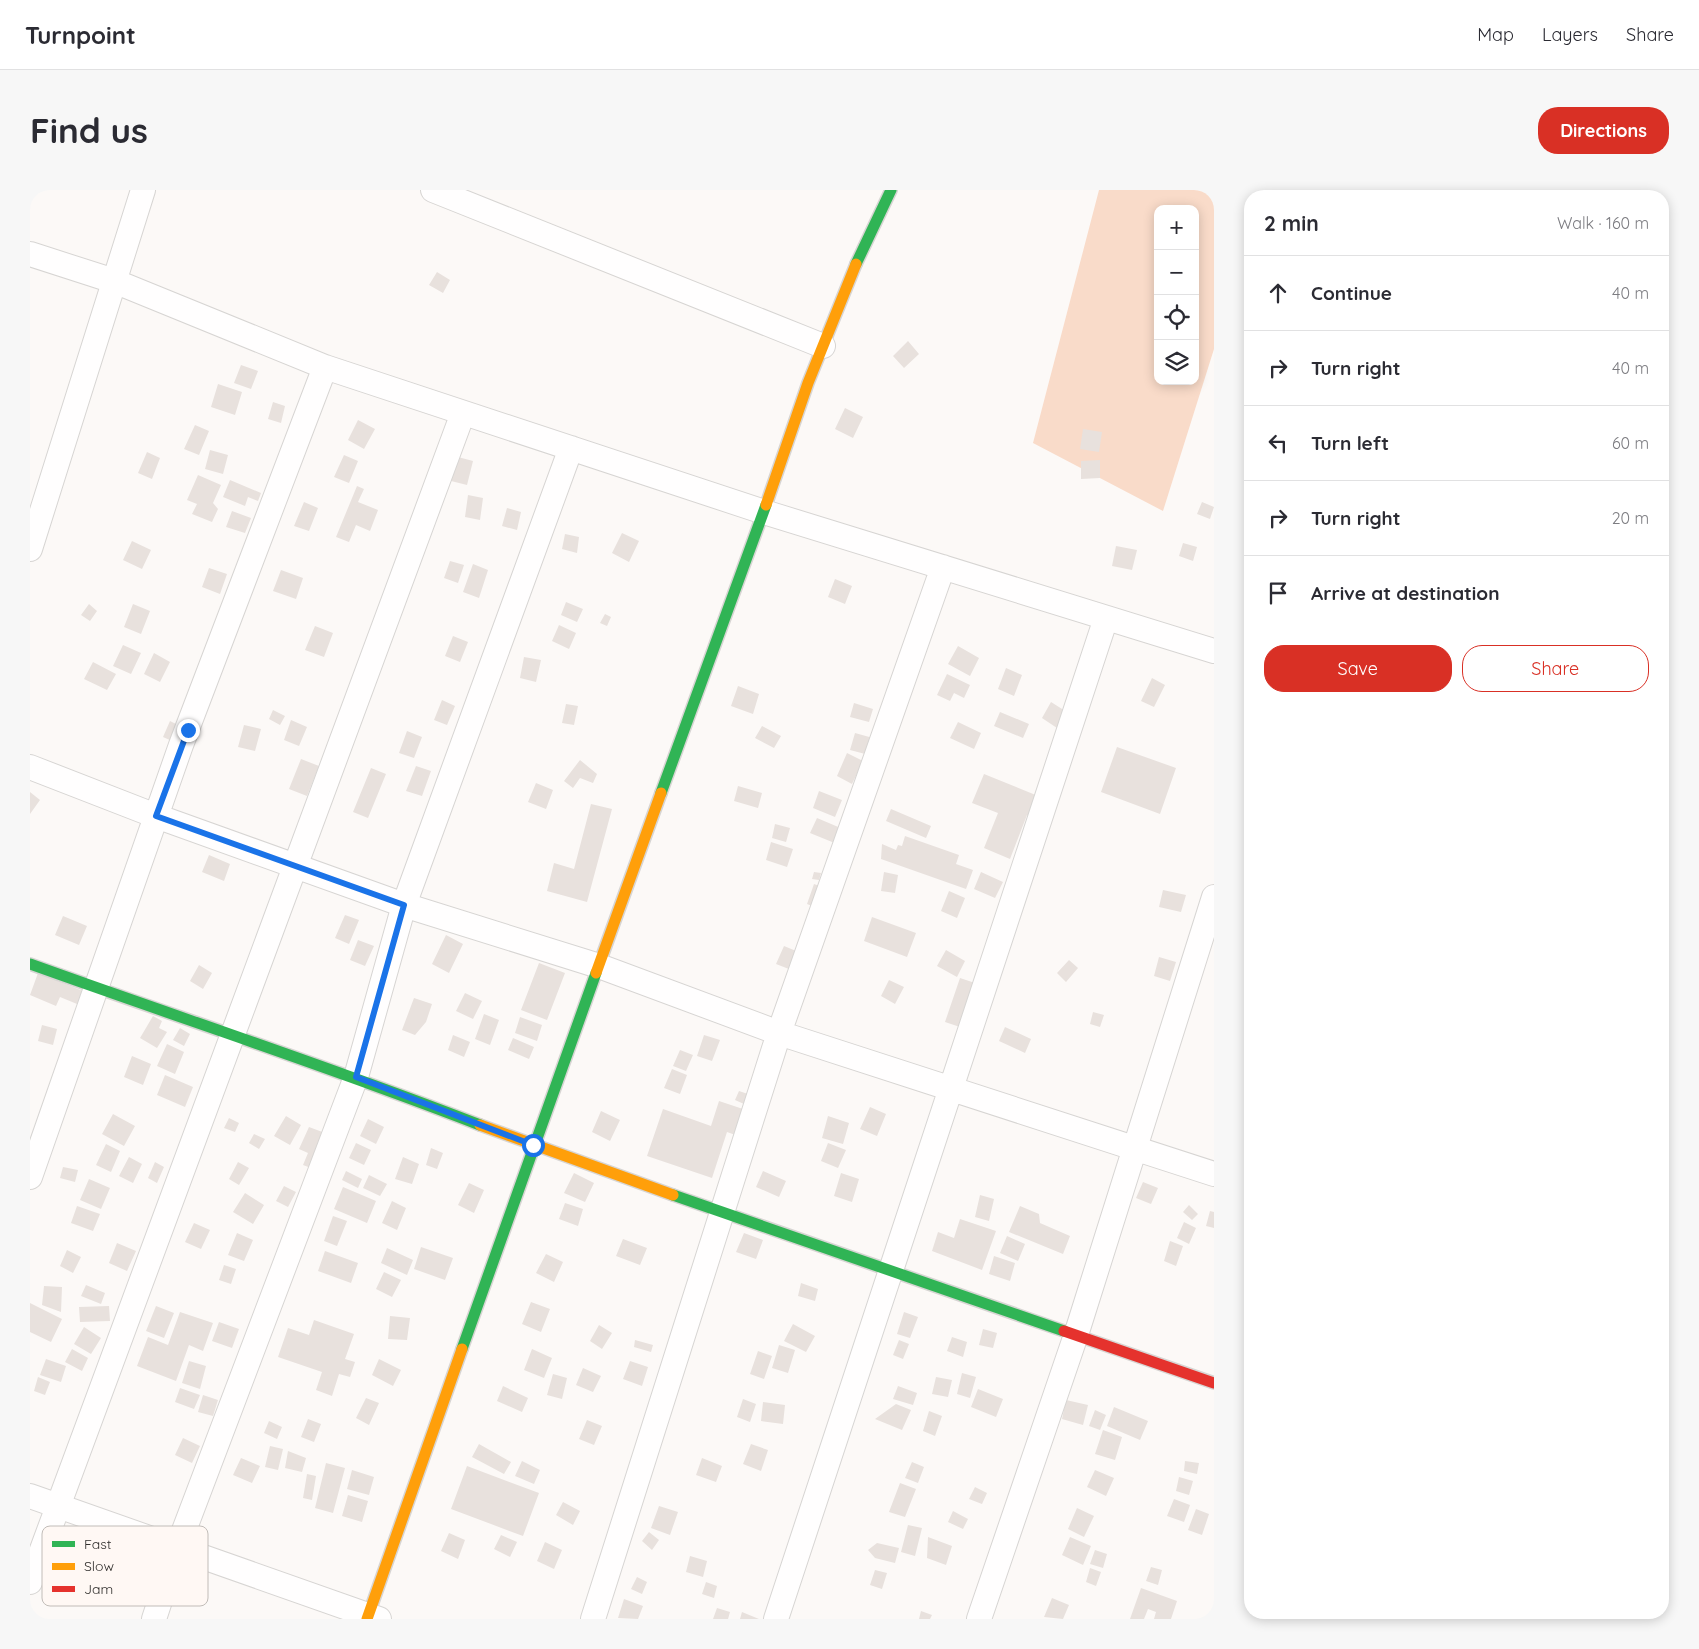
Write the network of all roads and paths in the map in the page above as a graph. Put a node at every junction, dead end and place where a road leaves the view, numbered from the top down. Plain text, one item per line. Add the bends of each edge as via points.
1 (143, 190) edge
2 (891, 190) edge
3 (449, 193) edge
4 (30, 254) edge
5 (114, 281) junction
6 (822, 346) junction
7 (325, 367) junction
8 (463, 413) junction
9 (571, 448) junction
10 (764, 512) junction
11 (30, 550) edge
12 (943, 568) junction
13 (1106, 618) junction
14 (1214, 651) edge
15 (30, 767) edge
16 (156, 816) junction
17 (294, 866) junction
18 (1214, 897) edge
19 (404, 905) junction
20 (30, 964) edge
21 (599, 966) junction
22 (95, 986) junction
23 (779, 1032) junction
24 (231, 1036) junction
25 (356, 1077) junction
26 (950, 1087) junction
27 (533, 1145) junction
28 (1135, 1146) junction
29 (1214, 1174) edge
30 (30, 1177) edge
31 (722, 1213) junction
32 (890, 1271) junction
33 (1076, 1334) junction
34 (1214, 1383) edge
35 (30, 1496) edge
36 (58, 1506) junction
37 (51, 1526) edge
38 (113, 1526) edge
39 (186, 1526) edge
40 (42, 1549) edge
41 (208, 1560) edge
42 (30, 1582) edge
43 (158, 1606) edge
44 (372, 1618) edge
45 (154, 1619) edge
46 (593, 1619) edge
47 (776, 1619) edge
48 (979, 1619) edge

1 - 5 street
2 - 6 main road
3 - 6 street
4 - 5 street
5 - 7 street
5 - 11 street
6 - 10 main road
7 - 8 street
7 - 16 street
8 - 9 street
8 - 17 street
9 - 10 street
9 - 19 street
10 - 12 street
10 - 21 main road
12 - 13 street
12 - 23 street
13 - 14 street
13 - 26 street
15 - 16 street
16 - 17 street
16 - 22 street
17 - 19 street
17 - 24 street
18 - 28 street
19 - 21 street
19 - 25 street
20 - 22 main road
21 - 23 street
21 - 27 main road
22 - 24 main road
22 - 30 street
23 - 26 street
23 - 31 street
24 - 25 main road
24 - 36 street
25 - 27 main road
25 - 39 street
26 - 28 street
26 - 32 street
27 - 31 main road
27 - 44 main road
28 - 29 street
28 - 33 street
31 - 32 main road
31 - 46 street
32 - 33 main road
32 - 47 street
33 - 34 main road
33 - 48 street
35 - 36 street
36 - 37 street
36 - 38 street
40 - 42 street
41 - 44 street
43 - 45 street

